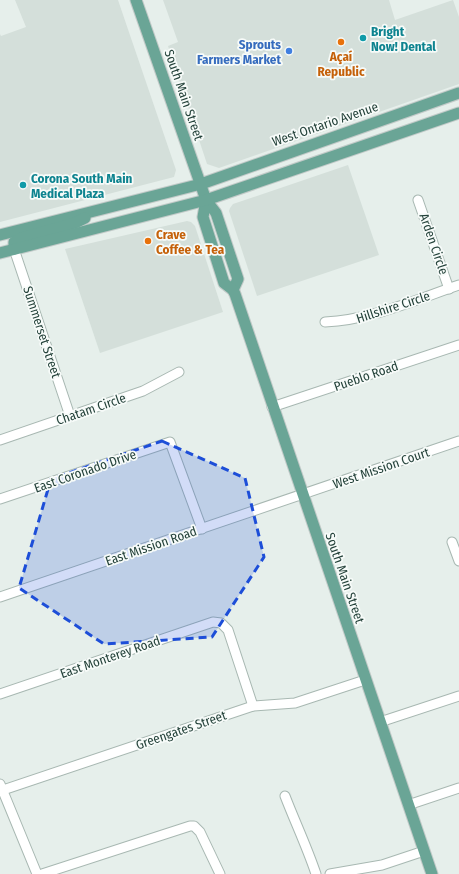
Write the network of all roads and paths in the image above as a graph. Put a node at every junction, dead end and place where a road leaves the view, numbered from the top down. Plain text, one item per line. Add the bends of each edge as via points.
1 (136, 0) edge
2 (459, 93) edge
3 (459, 112) edge
4 (201, 184) junction
5 (206, 200) junction
6 (418, 200) dead end
7 (103, 209) junction
8 (0, 235) edge
9 (14, 249) junction
10 (0, 253) edge
11 (459, 285) edge
12 (449, 288) junction
13 (325, 322) dead end
14 (459, 345) edge
15 (180, 372) dead end
16 (272, 407) junction
17 (70, 416) junction
18 (0, 440) edge
19 (459, 441) edge
20 (302, 495) junction
21 (0, 499) edge
22 (202, 529) junction
23 (452, 542) dead end
24 (459, 560) edge
25 (0, 597) edge
26 (365, 680) junction
27 (0, 694) edge
28 (459, 696) edge
29 (253, 706) junction
30 (380, 722) junction
31 (1, 788) edge
32 (459, 788) edge
33 (285, 796) dead end
34 (408, 805) junction
35 (424, 851) junction
36 (37, 874) edge
37 (42, 874) edge
38 (220, 874) edge
39 (316, 874) edge
40 (330, 874) edge
41 (432, 874) edge

1 - 4 main road, South Main Street
2 - 4 main road, West Ontario Avenue
3 - 5 main road
4 - 5 main road, South Main Street
4 - 7 main road, West Ontario Avenue
5 - 9 main road
5 - 16 main road, South Main Street via 216,213 238,278 233,290
6 - 12 street, Arden Circle
7 - 8 main road
7 - 9 main road via 75,223 21,238 14,242
9 - 10 main road
9 - 17 street, Summerset Street
11 - 12 street, Hillshire Circle
12 - 13 street, Hillshire Circle via 368,316 347,321
14 - 16 street, Pueblo Road
15 - 17 street, Chatam Circle via 144,391
16 - 20 main road, South Main Street
17 - 18 street, Chatam Circle
19 - 20 street, West Mission Court
20 - 22 street, East Mission Road
20 - 26 main road, South Main Street
21 - 22 street, East Coronado Drive via 170,442
22 - 25 street, East Mission Road
23 - 24 street
26 - 29 street, Greengates Street via 295,703
26 - 30 main road, South Main Street
27 - 29 street, East Monterey Road via 213,622 221,622 228,630
28 - 30 street
29 - 31 street, Greengates Street
30 - 34 main road, South Main Street
31 - 36 street
32 - 34 street
33 - 39 street
34 - 35 main road, South Main Street
35 - 40 street via 382,866
35 - 41 main road, South Main Street
37 - 38 street via 190,826 194,826 200,832

